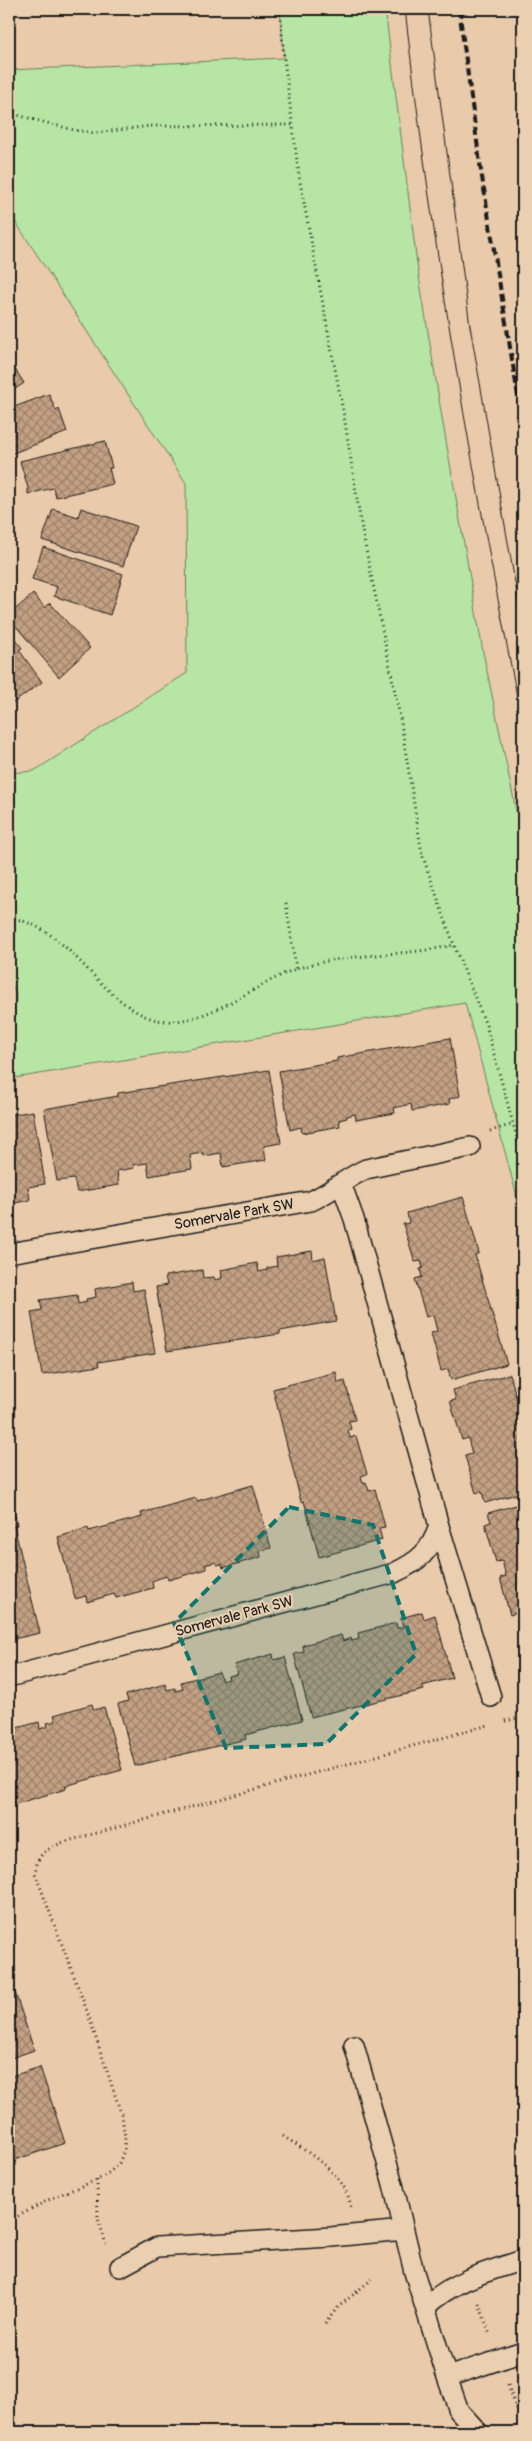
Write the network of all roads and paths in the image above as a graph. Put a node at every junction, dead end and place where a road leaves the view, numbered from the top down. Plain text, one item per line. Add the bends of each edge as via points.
1 (280, 9) edge
2 (9, 113) edge
3 (292, 125) junction
4 (286, 903) dead end
5 (9, 918) edge
6 (454, 945) junction
7 (296, 969) junction
8 (470, 1147) dead end
9 (523, 1160) edge
10 (338, 1185) junction
11 (9, 1253) edge
12 (439, 1526) junction
13 (9, 1677) edge
14 (491, 1697) dead end
15 (523, 1717) edge
16 (502, 1722) dead end
17 (494, 1724) dead end
18 (354, 2045) dead end
19 (283, 2136) dead end
20 (97, 2180) junction
21 (352, 2218) dead end
22 (9, 2221) edge
23 (404, 2230) junction
24 (523, 2260) edge
25 (120, 2267) joint
26 (372, 2279) dead end
27 (425, 2307) junction
28 (325, 2324) dead end
29 (523, 2352) edge
30 (447, 2377) junction
31 (459, 2411) junction
32 (456, 2432) edge
33 (478, 2432) edge

1 - 3 path
2 - 3 path via 95,133 151,126
3 - 6 path via 310,242 362,530 400,717 422,854
4 - 7 path
5 - 7 path via 22,919 41,927 123,1004 157,1020 195,1017
6 - 7 path via 425,952 340,959
6 - 9 path via 486,1025
8 - 10 lane, Somervale Park SW via 366,1169
10 - 11 lane, Somervale Park SW via 311,1201
10 - 12 lane via 345,1194 354,1219
12 - 13 lane, Somervale Park SW via 433,1543 423,1555 394,1573
12 - 14 lane
15 - 16 path
17 - 20 path via 64,1842 44,1851 35,1873 87,2011 122,2116 126,2138 119,2163
18 - 23 lane
19 - 21 path via 326,2163 348,2192
20 - 22 path via 54,2197
20 - 25 path via 98,2219 105,2243
23 - 25 lane via 157,2247
23 - 27 lane
24 - 27 lane via 469,2277 441,2291
26 - 28 path via 337,2308
27 - 30 lane
29 - 30 lane
30 - 31 lane
31 - 32 lane
31 - 33 lane

